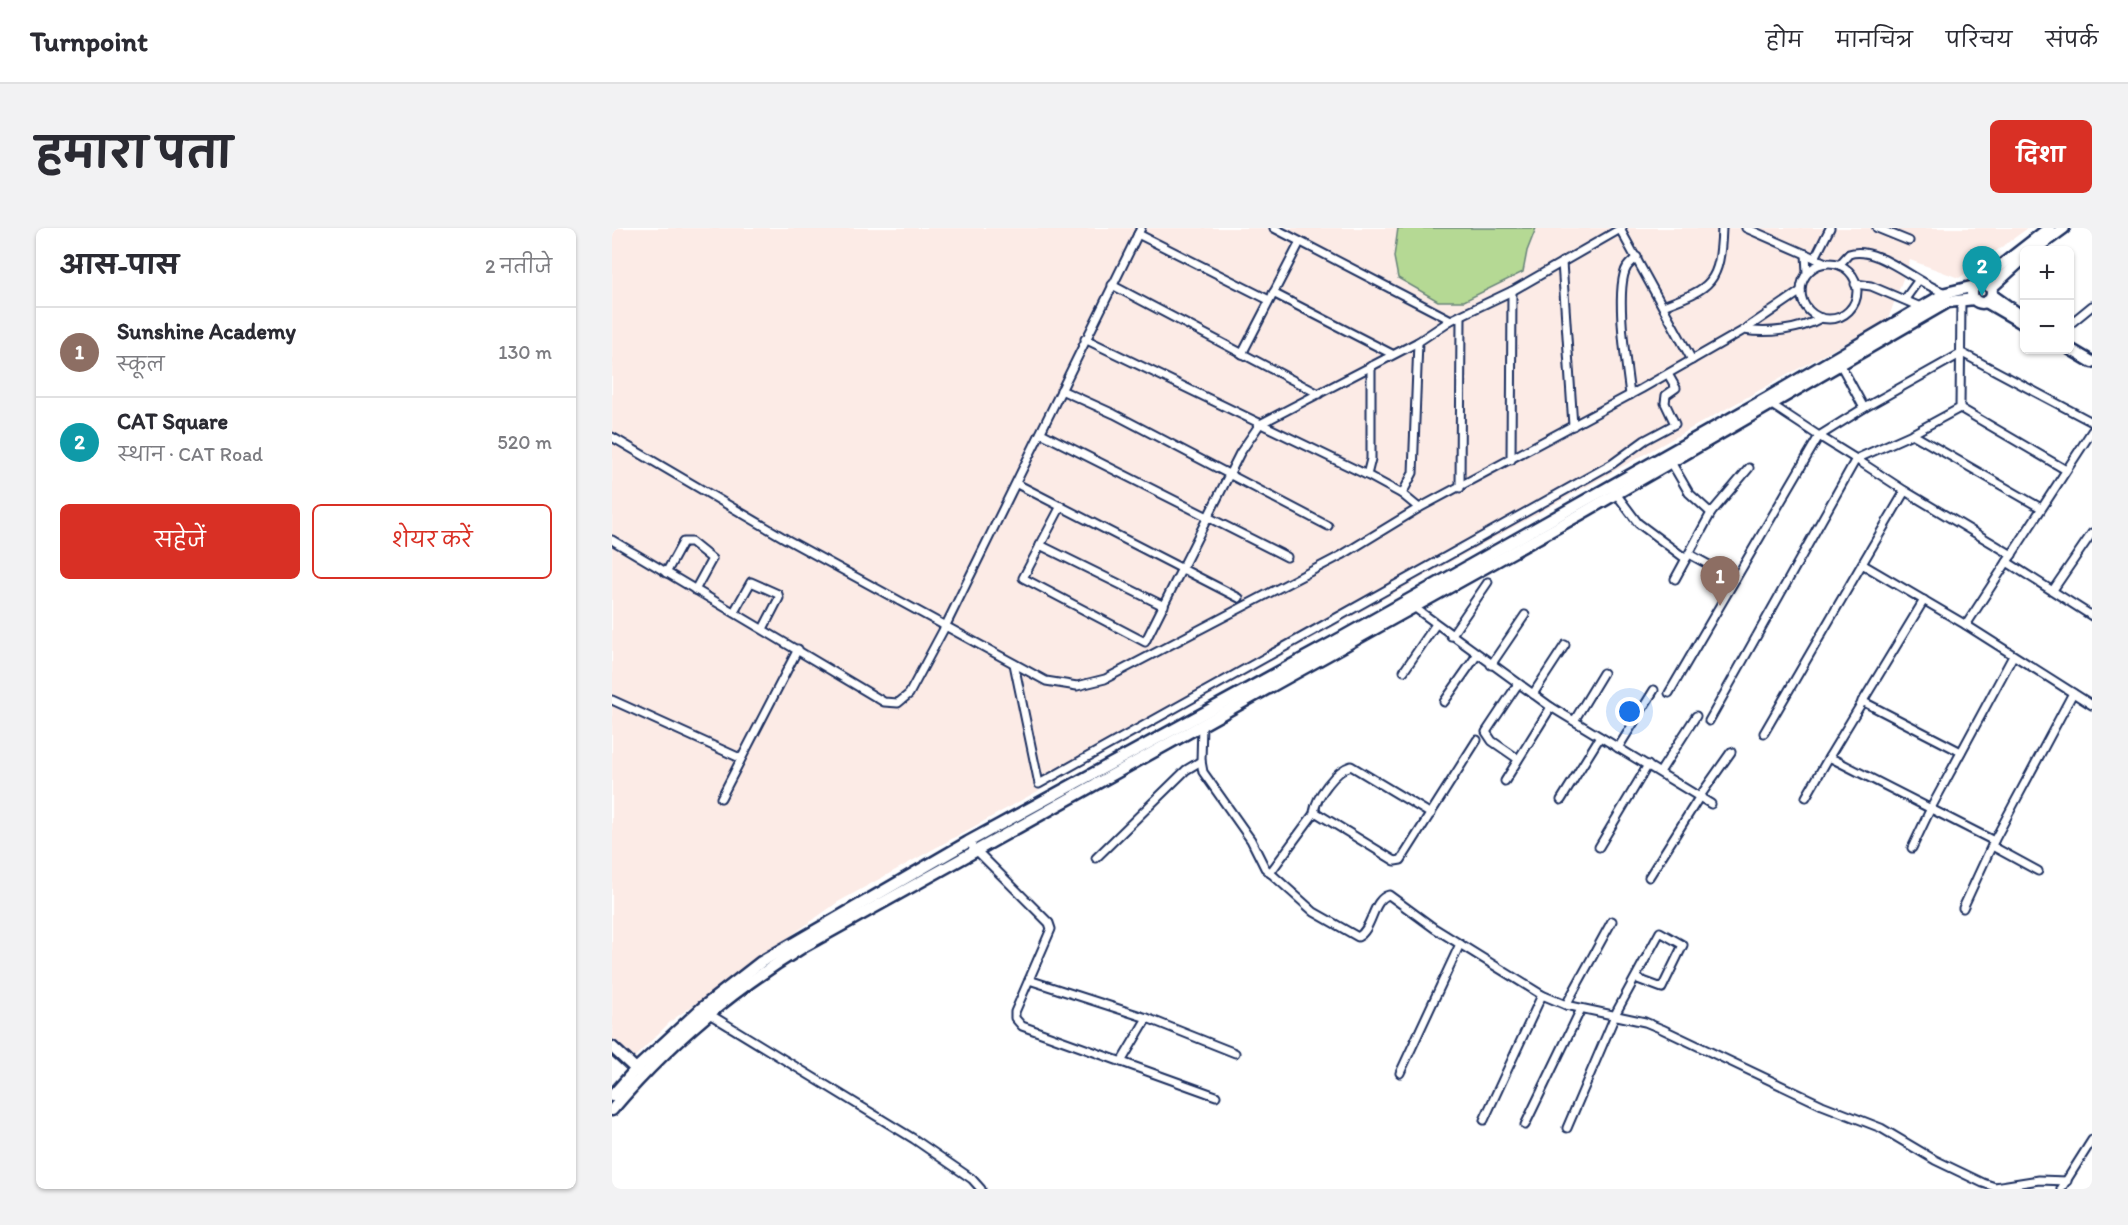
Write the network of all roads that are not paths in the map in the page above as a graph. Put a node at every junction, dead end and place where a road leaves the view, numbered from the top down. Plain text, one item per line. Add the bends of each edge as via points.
1 (1274, 228) edge
2 (1722, 228) edge
3 (1746, 228) edge
4 (1830, 228) edge
5 (1877, 228) edge
6 (2049, 228) edge
7 (2064, 228) edge
8 (1621, 229) edge
9 (1140, 231) edge
10 (1909, 241) dead end
11 (1300, 242) junction
12 (2031, 246) edge
13 (2039, 246) edge
14 (1806, 254) junction
15 (1637, 257) junction
16 (2020, 257) edge
17 (1815, 258) junction
18 (1563, 262) junction
19 (1827, 264) junction
20 (1839, 266) junction
21 (1807, 273) junction
22 (1918, 281) junction
23 (1856, 284) junction
24 (1112, 285) junction
25 (1512, 291) junction
26 (1800, 291) junction
27 (1985, 291) junction
28 (1946, 293) junction
29 (1271, 297) junction
30 (1905, 299) junction
31 (1961, 300) junction
32 (1663, 306) junction
33 (2092, 306) edge
34 (1924, 311) junction
35 (2020, 314) edge
36 (1461, 316) junction
37 (1821, 318) junction
38 (1451, 320) junction
39 (2020, 320) edge
40 (2074, 321) edge
41 (1744, 330) junction
42 (1085, 339) junction
43 (1418, 342) junction
44 (2074, 345) edge
45 (2074, 351) edge
46 (1962, 353) junction
47 (1242, 354) junction
48 (1392, 354) junction
49 (2092, 356) edge
50 (1692, 360) junction
51 (1838, 361) junction
52 (2092, 362) edge
53 (1371, 366) junction
54 (1668, 374) junction
55 (1061, 390) junction
56 (1319, 394) junction
57 (1630, 395) junction
58 (1772, 405) junction
59 (1864, 408) junction
60 (1960, 408) junction
61 (2092, 422) edge
62 (1260, 424) junction
63 (1573, 426) junction
64 (2092, 431) edge
65 (1041, 433) junction
66 (1912, 434) junction
67 (1819, 436) junction
68 (612, 437) edge
69 (1856, 459) junction
70 (1511, 460) junction
71 (1671, 462) junction
72 (1749, 468) dead end
73 (2066, 470) junction
74 (1230, 474) junction
75 (1367, 475) junction
76 (1017, 484) junction
77 (1460, 488) junction
78 (1614, 490) junction
79 (1905, 491) junction
80 (1402, 494) junction
81 (1061, 506) junction
82 (1419, 508) junction
83 (2041, 508) junction
84 (1711, 513) junction
85 (1208, 519) junction
86 (1328, 526) dead end
87 (2092, 533) edge
88 (612, 541) edge
89 (1040, 545) junction
90 (1287, 557) dead end
91 (1687, 557) junction
92 (2009, 559) junction
93 (1862, 564) junction
94 (1183, 569) junction
95 (666, 573) junction
96 (1675, 579) dead end
97 (1735, 579) junction
98 (1488, 582) dead end
99 (695, 590) junction
100 (2053, 590) junction
101 (1239, 598) dead end
102 (1924, 600) junction
103 (1411, 604) junction
104 (1164, 606) junction
105 (734, 612) junction
106 (1525, 615) dead end
107 (2092, 616) edge
108 (1436, 624) junction
109 (946, 625) junction
110 (1966, 625) junction
111 (763, 629) junction
112 (1451, 636) junction
113 (1565, 645) dead end
114 (798, 649) junction
115 (1477, 655) junction
116 (2013, 656) junction
117 (1014, 664) junction
118 (1491, 665) junction
119 (1404, 671) dead end
120 (1603, 673) dead end
121 (1518, 684) junction
122 (1654, 690) dead end
123 (1669, 693) dead end
124 (2073, 693) junction
125 (1533, 694) junction
126 (612, 700) edge
127 (1863, 701) junction
128 (1444, 702) dead end
129 (2092, 705) edge
130 (1551, 707) junction
131 (1696, 716) dead end
132 (1200, 720) junction
133 (1574, 721) junction
134 (1709, 721) dead end
135 (1764, 733) dead end
136 (1600, 737) junction
137 (1477, 740) dead end
138 (1617, 748) junction
139 (1731, 752) dead end
140 (1961, 752) junction
141 (1829, 757) junction
142 (740, 758) junction
143 (1518, 759) junction
144 (1201, 761) junction
145 (1648, 765) junction
146 (1660, 772) junction
147 (1505, 781) dead end
148 (1700, 796) junction
149 (1806, 797) dead end
150 (721, 798) dead end
151 (1561, 800) dead end
152 (1712, 804) dead end
153 (1931, 808) junction
154 (1314, 812) junction
155 (1431, 814) junction
156 (1993, 844) junction
157 (972, 845) junction
158 (1599, 847) dead end
159 (1912, 848) dead end
160 (1096, 858) dead end
161 (2038, 871) dead end
162 (1270, 873) junction
163 (1649, 877) dead end
164 (1963, 908) dead end
165 (1612, 921) dead end
166 (1460, 944) junction
167 (1635, 978) junction
168 (1029, 980) junction
169 (1542, 995) junction
170 (1566, 1005) junction
171 (1581, 1009) junction
172 (705, 1011) junction
173 (1615, 1017) junction
174 (1147, 1018) junction
175 (612, 1047) edge
176 (1235, 1053) dead end
177 (1121, 1062) junction
178 (639, 1072) junction
179 (1400, 1073) dead end
180 (612, 1096) edge
181 (1216, 1096) dead end
182 (612, 1110) edge
183 (1484, 1119) dead end
184 (1525, 1125) dead end
185 (1567, 1128) dead end
186 (2092, 1140) edge
187 (2067, 1181) junction
188 (981, 1189) edge
189 (2061, 1189) edge

1 - 11 street
2 - 32 street via 1715,272 1706,288
3 - 14 street
4 - 17 street
5 - 10 street
6 - 12 street
7 - 13 street
8 - 15 street
8 - 18 street
9 - 24 street
9 - 29 street
11 - 29 street
11 - 38 street
14 - 17 street
14 - 21 street
15 - 32 street
15 - 57 street via 1623,278 1623,340
16 - 27 street
17 - 19 street
18 - 25 street
18 - 63 street
19 - 20 street
19 - 21 street
20 - 22 street via 1849,254 1866,253
20 - 23 street
21 - 26 street
22 - 28 street
22 - 30 street
23 - 30 street
23 - 37 street via 1851,308 1838,318
24 - 42 street
24 - 47 street
25 - 36 street
25 - 70 street
26 - 37 street via 1806,308
26 - 41 street
27 - 28 street
27 - 31 street via 1979,302 1974,298
27 - 35 street
27 - 39 street
28 - 34 street
29 - 47 street
29 - 48 street
30 - 34 street
31 - 34 street
31 - 46 street
32 - 50 street
33 - 40 street
34 - 51 street
36 - 38 street
36 - 77 street
37 - 41 street via 1808,325
38 - 43 street
41 - 50 street
42 - 55 street
42 - 62 street
43 - 48 street
43 - 80 street via 1413,473
44 - 49 street
45 - 52 street
46 - 59 street
46 - 60 street
46 - 61 street
47 - 56 street
48 - 53 street
50 - 54 street
51 - 58 street
51 - 59 street
51 - 78 street
53 - 56 street
53 - 75 street via 1372,447
54 - 57 street
54 - 117 street via 1676,387 1666,395 1665,403 1675,424 1602,470 1039,784
55 - 65 street
55 - 74 street
56 - 62 street
57 - 63 street
58 - 67 street
58 - 71 street
59 - 67 street
60 - 66 street
60 - 73 street
62 - 74 street via 1249,436
62 - 75 street
63 - 70 street
64 - 73 street
65 - 76 street
65 - 85 street
66 - 69 street
66 - 83 street
67 - 69 street
67 - 97 street
68 - 109 street via 786,539
69 - 79 street
69 - 134 street
70 - 77 street
71 - 78 street
71 - 84 street via 1689,493
72 - 84 street
73 - 83 street
74 - 85 street
74 - 86 street
75 - 80 street
76 - 81 street
76 - 109 street
77 - 82 street
78 - 91 street via 1638,523
78 - 103 street
79 - 92 street
79 - 93 street
80 - 82 street
81 - 89 street
81 - 94 street
82 - 117 street via 1342,555 1105,679 1077,686 1046,681
83 - 92 street
84 - 91 street
85 - 90 street
85 - 94 street
87 - 100 street
88 - 95 street
89 - 104 street
89 - 104 street via 1023,578 1145,642
91 - 96 street
91 - 97 street
92 - 100 street
92 - 110 street
93 - 102 street
93 - 135 street
94 - 101 street
94 - 104 street
95 - 99 street
95 - 99 street via 683,542 691,542 712,559
97 - 123 street
98 - 112 street
99 - 105 street
100 - 107 street
102 - 110 street
102 - 127 street
103 - 108 street
103 - 132 street
105 - 111 street
105 - 111 street via 751,582 778,594
106 - 118 street
108 - 112 street
108 - 119 street
109 - 114 street via 909,694 898,703 884,702
109 - 117 street
110 - 116 street
111 - 114 street
112 - 115 street
113 - 125 street
114 - 142 street
115 - 118 street
115 - 128 street
116 - 124 street
116 - 140 street
118 - 121 street
120 - 133 street
121 - 125 street
121 - 143 street via 1486,732 1488,738
122 - 138 street
124 - 129 street
124 - 156 street
125 - 130 street
126 - 142 street
127 - 140 street
127 - 141 street
130 - 133 street
130 - 143 street
131 - 146 street
132 - 144 street
132 - 157 street
133 - 136 street
136 - 138 street
136 - 151 street
137 - 155 street
138 - 145 street
139 - 148 street
140 - 153 street
141 - 149 street
141 - 153 street
142 - 150 street
143 - 147 street
144 - 160 street via 1186,770
144 - 162 street via 1213,789
145 - 146 street
145 - 158 street
146 - 148 street
148 - 152 street
148 - 163 street
153 - 156 street
153 - 159 street
154 - 155 street via 1327,787 1345,767 1351,766
154 - 155 street via 1395,861 1401,860
154 - 162 street
156 - 161 street
156 - 164 street
157 - 168 street via 1049,923 1051,929
157 - 172 street via 765,970
162 - 166 street via 1314,912 1358,937 1383,897 1389,895
165 - 170 street
166 - 169 street
166 - 179 street
167 - 167 street via 1662,988 1683,945 1681,941 1660,932
167 - 173 street
168 - 174 street
168 - 177 street via 1015,1011 1022,1026
169 - 170 street
169 - 183 street
170 - 171 street
171 - 173 street
171 - 184 street
172 - 178 street
172 - 188 street via 914,1139
173 - 185 street
173 - 187 street via 1662,1029 1822,1105 1881,1128 1983,1183 1995,1186 2038,1180
174 - 176 street
174 - 177 street
175 - 178 street
177 - 181 street
178 - 180 street
178 - 182 street
186 - 187 street
187 - 189 street

